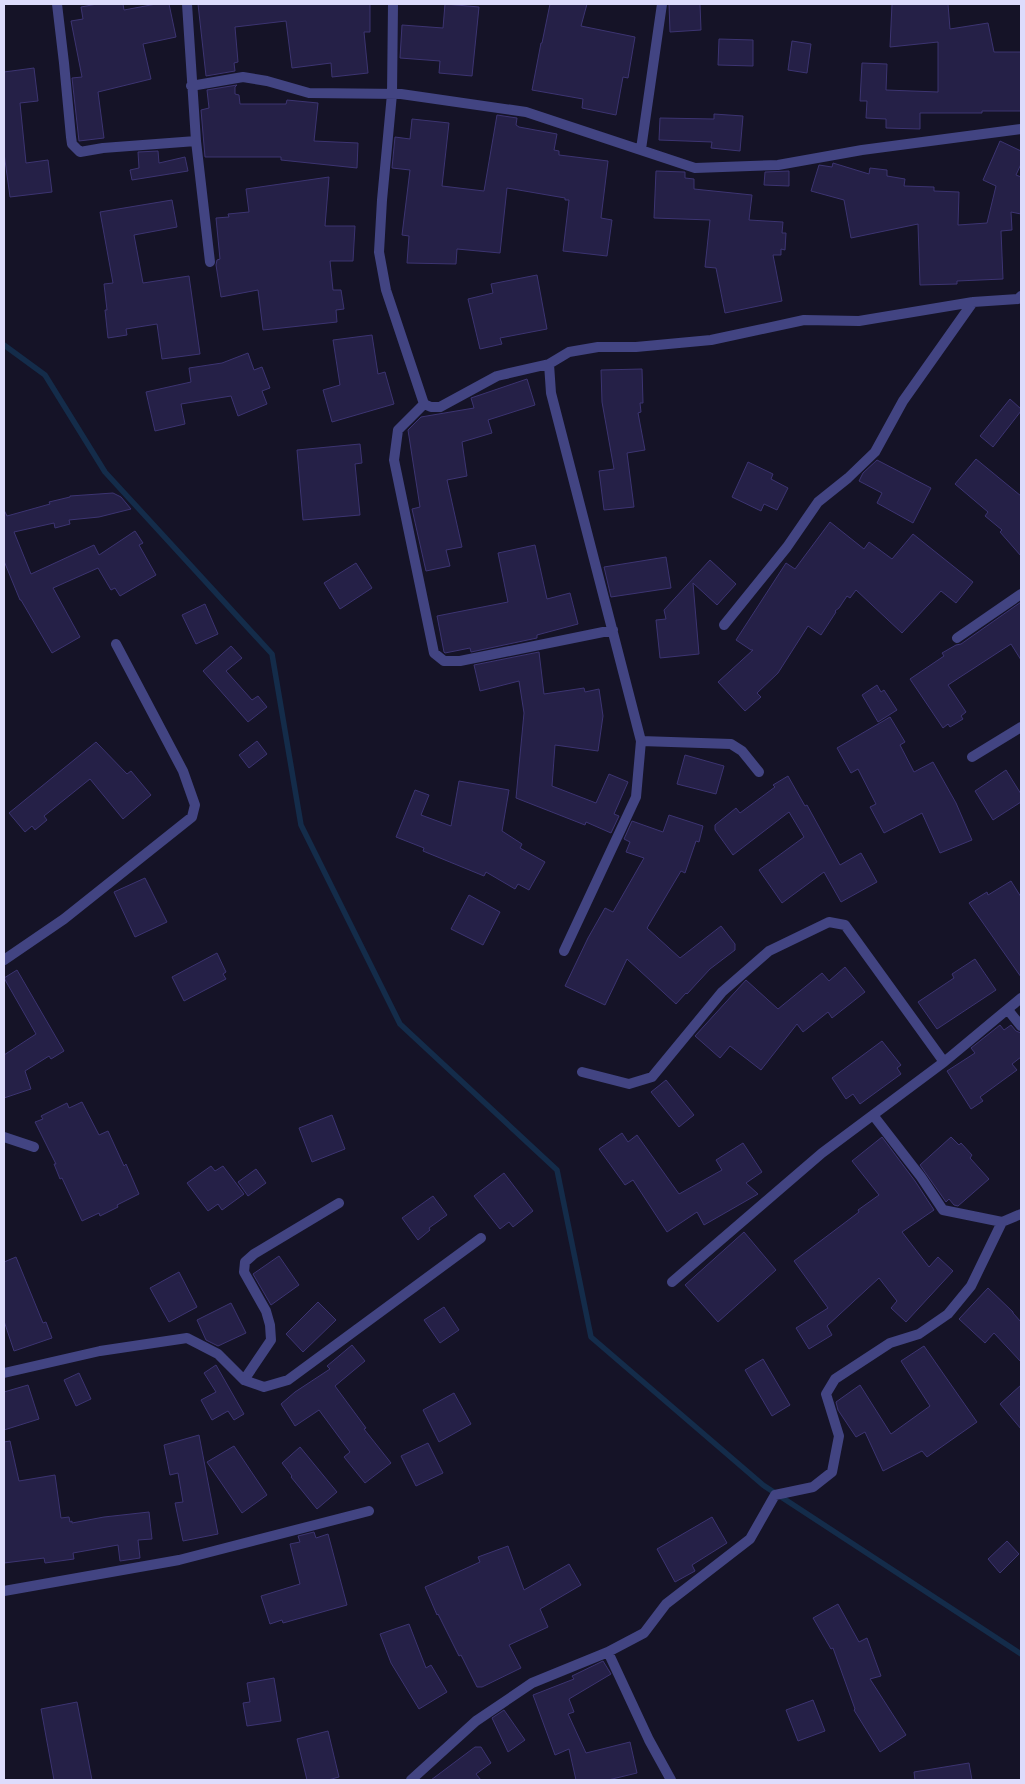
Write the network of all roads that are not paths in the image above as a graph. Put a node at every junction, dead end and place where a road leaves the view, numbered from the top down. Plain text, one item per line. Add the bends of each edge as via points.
1 (57, 4) edge
2 (187, 4) edge
3 (393, 4) edge
4 (662, 4) edge
5 (191, 86) junction
6 (392, 94) junction
7 (1021, 129) edge
8 (196, 141) junction
9 (641, 149) junction
10 (210, 262) dead end
11 (1021, 296) edge
12 (973, 302) junction
13 (549, 364) junction
14 (424, 404) junction
15 (1021, 594) edge
16 (724, 625) dead end
17 (613, 630) junction
18 (958, 638) dead end
19 (116, 644) dead end
20 (1021, 727) edge
21 (641, 741) junction
22 (972, 756) dead end
23 (759, 772) dead end
24 (564, 951) dead end
25 (4, 960) edge
26 (1021, 998) edge
27 (1008, 1010) junction
28 (1021, 1026) edge
29 (944, 1062) junction
30 (582, 1072) dead end
31 (873, 1115) junction
32 (4, 1137) edge
33 (34, 1147) dead end
34 (339, 1203) dead end
35 (1021, 1214) edge
36 (1002, 1222) junction
37 (481, 1238) dead end
38 (672, 1282) dead end
39 (4, 1373) edge
40 (244, 1380) junction
41 (369, 1511) dead end
42 (4, 1591) edge
43 (608, 1652) junction
44 (411, 1780) edge
45 (670, 1780) edge

1 - 8 street via 75,149 80,152
2 - 5 street
3 - 6 street
4 - 9 street
5 - 6 street via 243,77 309,93
5 - 8 street
6 - 9 street via 526,112
6 - 14 street via 379,252 386,290
7 - 9 street via 862,150 778,165 695,168
8 - 10 street
11 - 12 street via 1018,299
12 - 13 street via 859,321 804,320 711,340 598,347 569,352
12 - 16 street via 903,401 875,452 818,502 787,547
13 - 14 street via 497,376 440,407
13 - 17 street via 551,393
14 - 17 street via 398,430 394,460 434,652 444,661 460,660
15 - 18 street
17 - 21 street
19 - 25 street via 183,771 195,805 192,817 64,919
20 - 22 street
21 - 23 street via 731,744 742,751
21 - 24 street via 636,797
26 - 27 street
27 - 28 street
27 - 29 street
29 - 30 street via 845,925 829,922 769,951 722,992 652,1078 629,1084
29 - 31 street
31 - 36 street via 943,1210
31 - 38 street via 822,1154
32 - 33 street
34 - 40 street via 245,1262 244,1272 266,1311 271,1340
35 - 36 street
36 - 43 street via 971,1286 948,1314 919,1334 890,1343 835,1379 826,1394 839,1436 832,1472 813,1487 775,1495 750,1539 666,1604 644,1633
37 - 40 street via 288,1380 264,1387
39 - 40 street via 100,1351 187,1338 218,1354
41 - 42 street via 178,1560
43 - 44 street via 532,1683 476,1721
43 - 45 street

